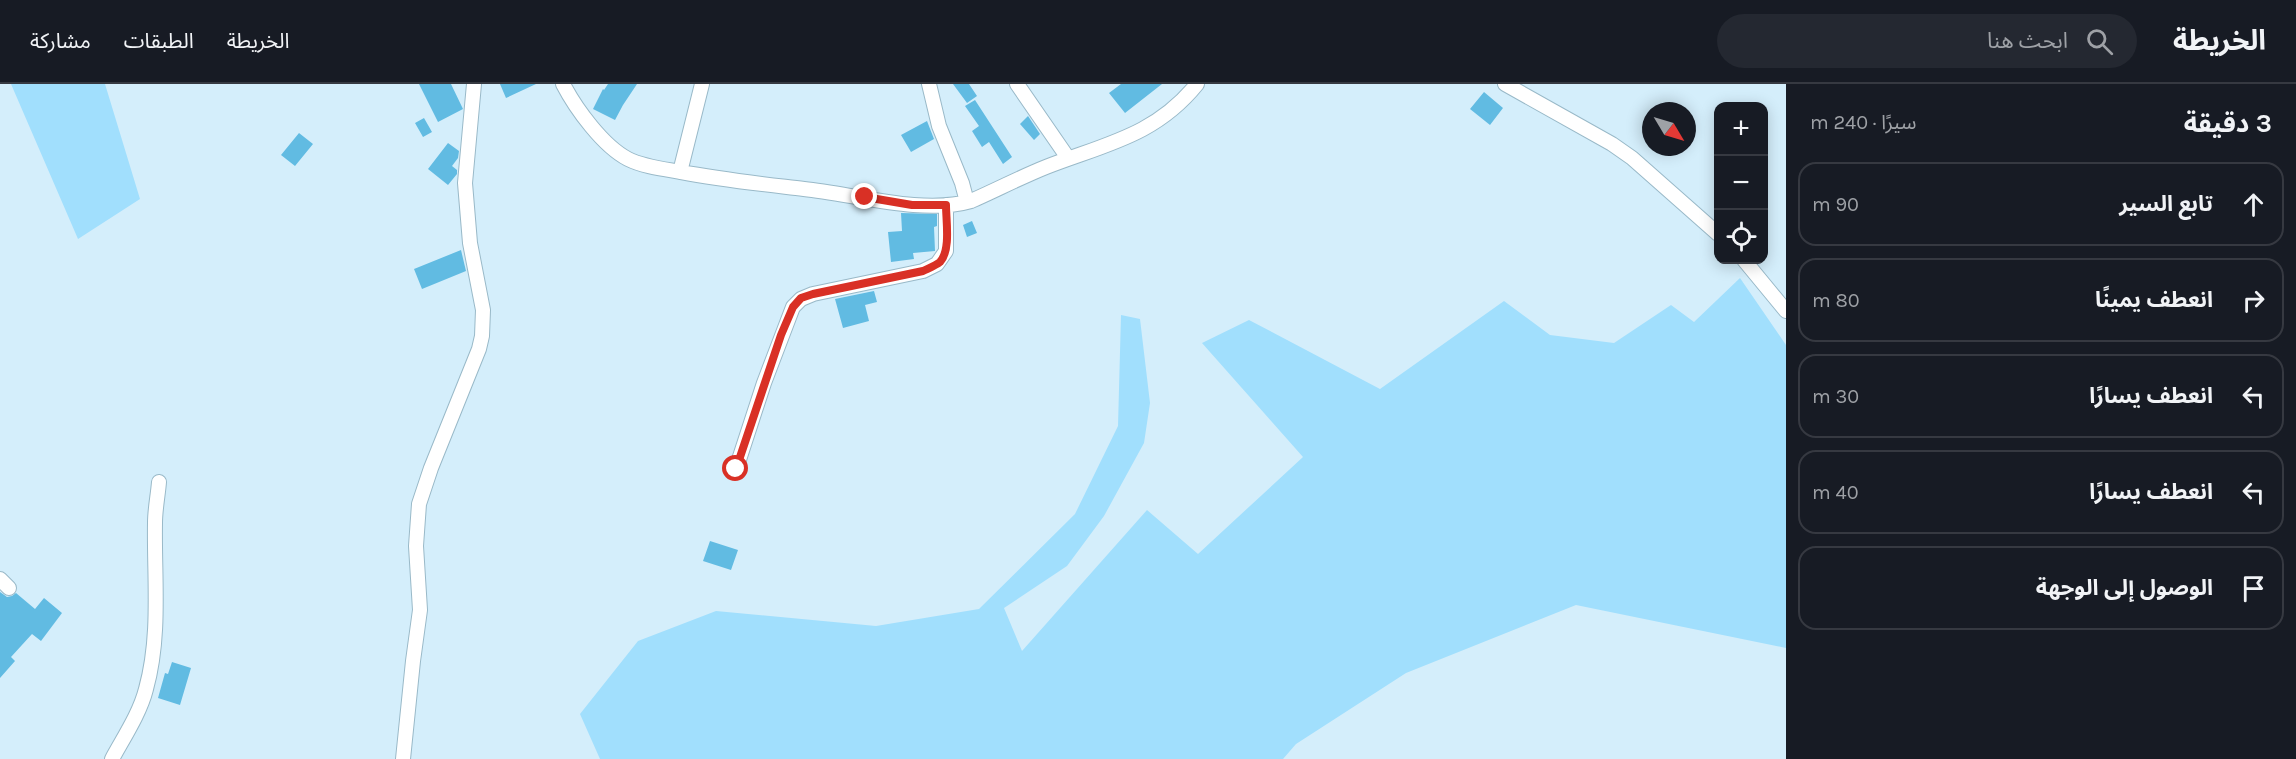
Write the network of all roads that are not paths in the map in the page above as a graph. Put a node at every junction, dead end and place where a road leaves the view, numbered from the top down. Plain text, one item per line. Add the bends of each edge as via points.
1 (474, 84) edge
2 (563, 84) edge
3 (702, 84) edge
4 (929, 84) edge
5 (1017, 84) edge
6 (1197, 84) edge
7 (1505, 84) edge
8 (1068, 158) junction
9 (680, 172) junction
10 (967, 202) junction
11 (946, 205) junction
12 (1714, 230) edge
13 (1747, 264) edge
14 (1786, 311) edge
15 (736, 469) dead end
16 (159, 482) dead end
17 (112, 759) edge
18 (403, 759) edge

1 - 18 street via 465,183 470,243 483,310 482,336 419,504 416,546 420,610
2 - 9 street via 589,124 617,152 630,160
3 - 9 street
4 - 10 street via 937,120
5 - 8 street
6 - 8 street via 1152,125 1117,143
7 - 12 street via 1612,144
8 - 10 street
9 - 11 street via 912,205
10 - 11 street
11 - 15 street via 946,251 937,264 923,271 813,294 797,301 781,335
13 - 14 street
16 - 17 street via 153,658 141,704

